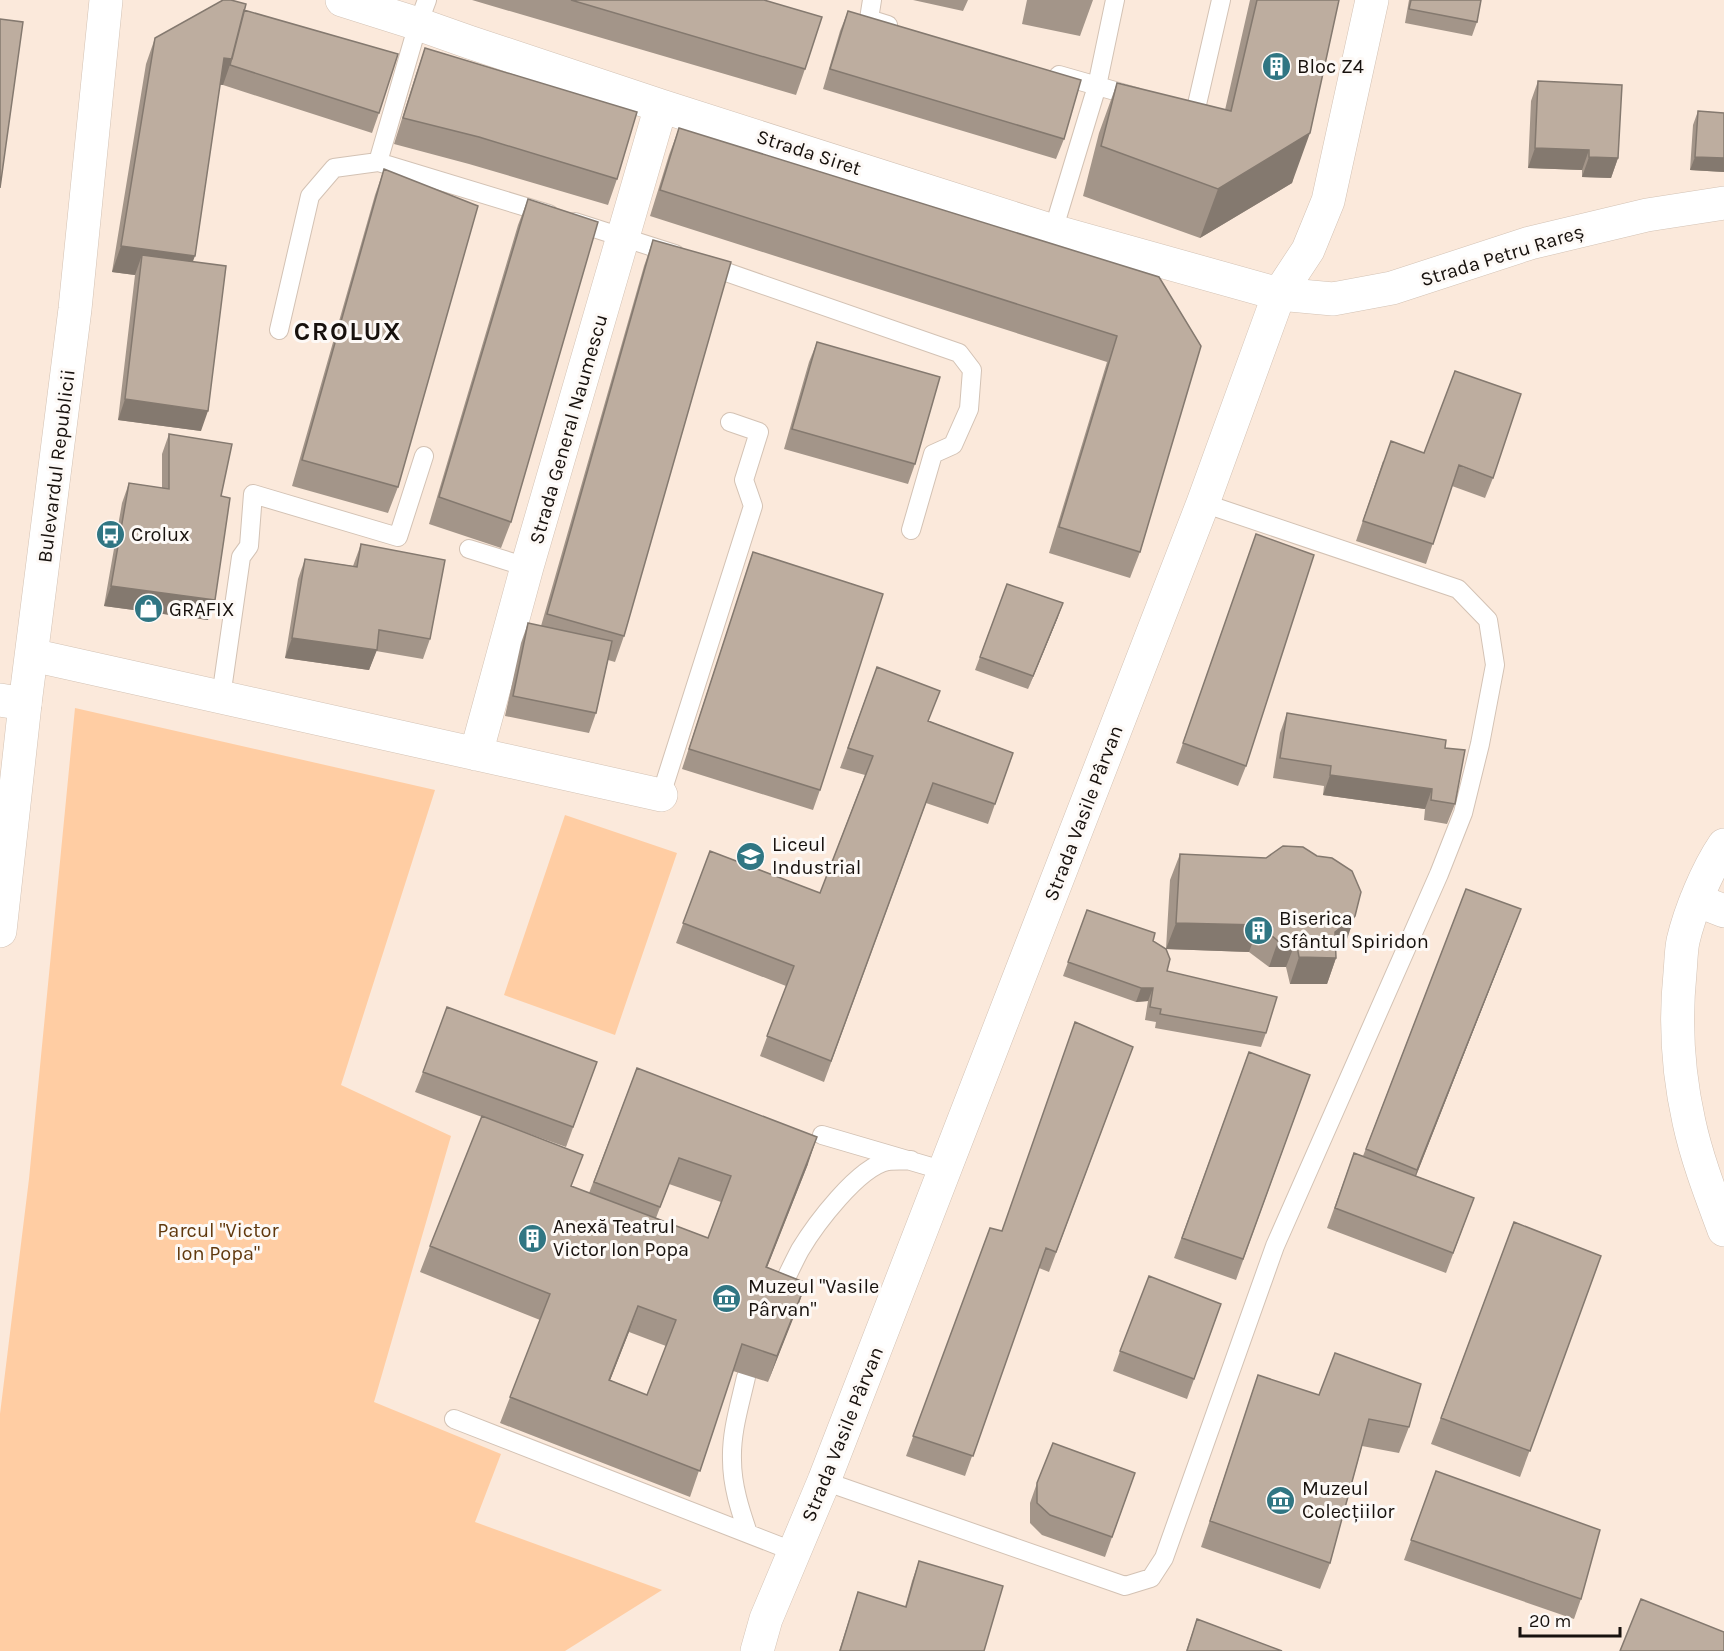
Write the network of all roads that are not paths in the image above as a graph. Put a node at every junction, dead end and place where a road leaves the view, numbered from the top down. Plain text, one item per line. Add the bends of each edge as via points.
1 (106, 0) edge
2 (342, 0) edge
3 (872, 0) edge
4 (1115, 0) edge
5 (1221, 0) edge
6 (1372, 0) edge
7 (422, 12) edge
8 (900, 29) edge
9 (1041, 70) edge
10 (1097, 86) junction
11 (661, 106) junction
12 (378, 162) junction
13 (1724, 202) edge
14 (1053, 231) junction
15 (624, 236) junction
16 (1279, 294) junction
17 (279, 330) dead end
18 (730, 422) dead end
19 (424, 456) dead end
20 (1203, 503) junction
21 (911, 530) dead end
22 (468, 549) dead end
23 (527, 567) junction
24 (32, 655) junction
25 (221, 697) junction
26 (13, 702) edge
27 (476, 754) junction
28 (661, 795) joint
29 (1724, 845) edge
30 (1710, 905) edge
31 (0, 931) edge
32 (822, 1135) dead end
33 (911, 1160) junction
34 (945, 1171) junction
35 (1724, 1230) edge
36 (776, 1299) edge
37 (746, 1377) edge
38 (454, 1419) dead end
39 (824, 1481) junction
40 (748, 1533) junction
41 (795, 1552) junction
42 (757, 1651) edge

1 - 24 street, Bulevardul Republicii via 75,309
2 - 7 street, Strada Siret
3 - 8 lane via 869,19
4 - 10 lane
5 - 10 lane via 1195,113
6 - 16 street, Strada Vasile Pârvan via 1328,201 1308,250
7 - 11 street, Strada Siret via 469,42
7 - 12 lane
9 - 10 lane
10 - 14 lane
11 - 14 street, Strada Siret
11 - 15 street, Strada General Naumescu
12 - 15 lane
12 - 17 lane via 334,168 310,196
13 - 16 street, Strada Petru Rareș via 1647,215 1530,243 1392,288 1333,299
14 - 16 street, Strada Siret
15 - 21 lane via 959,353 972,370 969,409 953,445 933,454
15 - 23 street, Strada General Naumescu
16 - 20 street, Strada Vasile Pârvan
18 - 28 lane via 759,432 744,480 753,506
19 - 25 lane via 398,537 253,494 249,546 241,557
20 - 34 street, Strada Vasile Pârvan
20 - 39 lane via 1458,589 1488,620 1496,665 1463,813 1275,1246 1164,1558 1151,1578 1125,1586
22 - 23 lane
23 - 27 street, Strada General Naumescu
24 - 25 street
24 - 26 street, Bulevardul Republicii
25 - 27 street
26 - 31 street, Bulevardul Republicii
27 - 28 street
29 - 30 street via 1719,853
30 - 35 street via 1683,942 1678,995 1679,1059 1689,1122
32 - 33 lane
33 - 34 lane
33 - 36 lane via 886,1161 868,1170 849,1188 801,1249
34 - 39 street, Strada Vasile Pârvan
37 - 40 lane via 732,1460 738,1504
38 - 40 lane
39 - 41 street, Strada Vasile Pârvan
40 - 41 lane
41 - 42 street, Strada Vasile Pârvan via 766,1619

